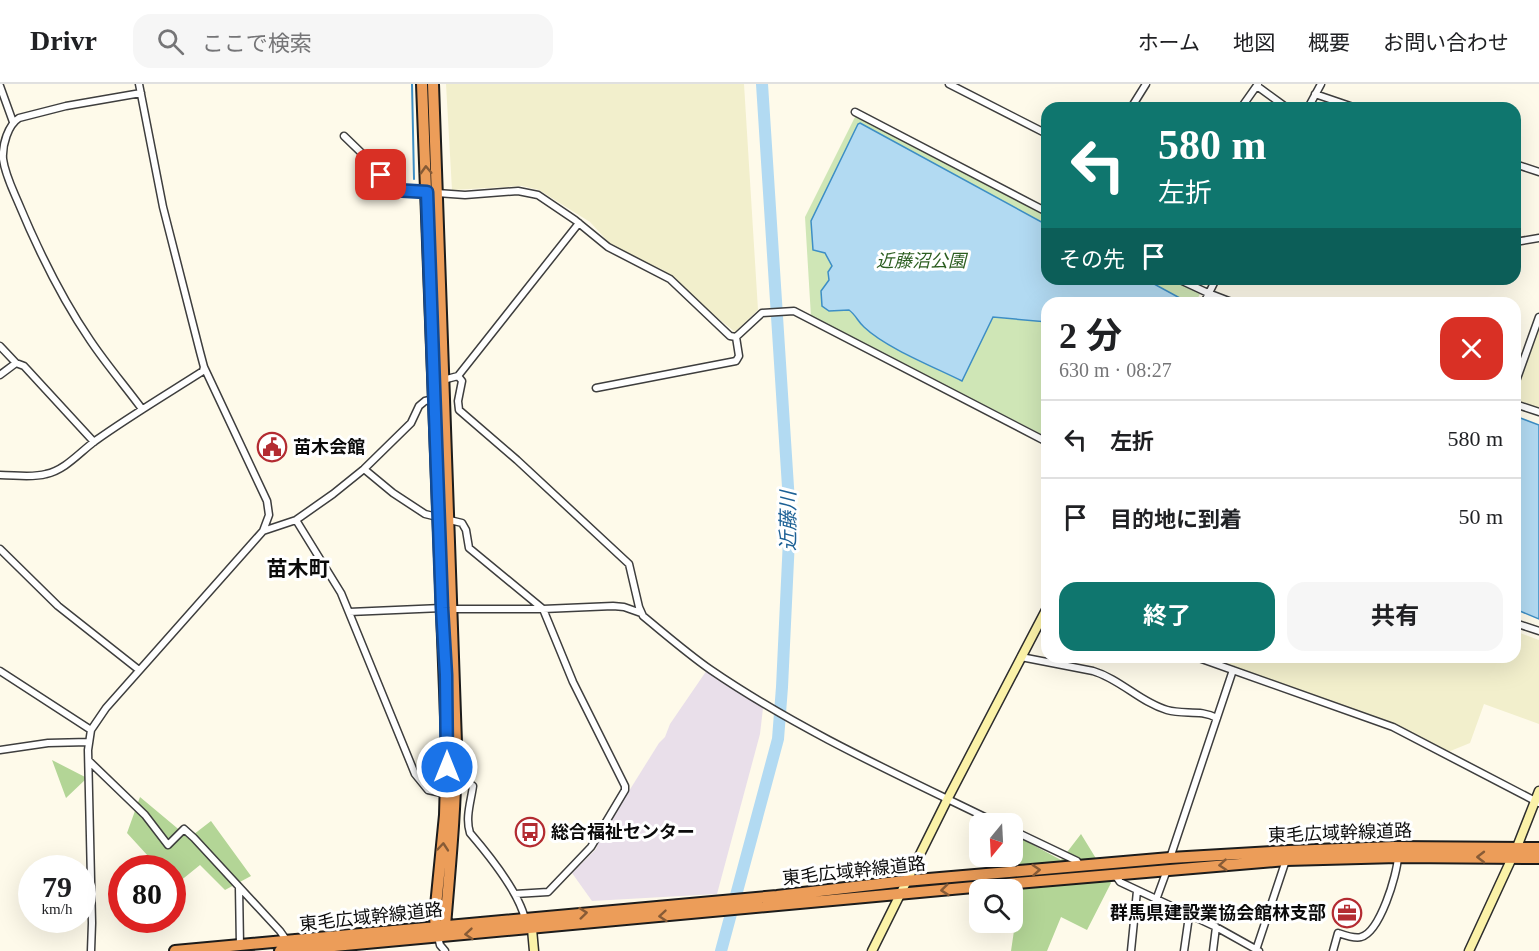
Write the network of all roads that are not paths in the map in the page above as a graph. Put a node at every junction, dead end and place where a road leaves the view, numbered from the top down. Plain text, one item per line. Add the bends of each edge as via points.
1 (139, 84) edge
2 (422, 84) edge
3 (433, 84) edge
4 (949, 84) edge
5 (1145, 84) edge
6 (1321, 84) edge
7 (1257, 85) edge
8 (0, 86) edge
9 (141, 93) junction
10 (1316, 94) junction
11 (1134, 102) edge
12 (1245, 102) edge
13 (1279, 102) edge
14 (1311, 102) edge
15 (1339, 102) edge
16 (855, 112) dead end
17 (13, 122) junction
18 (1041, 131) edge
19 (344, 136) dead end
20 (1521, 166) edge
21 (1539, 172) edge
22 (432, 192) junction
23 (1041, 209) edge
24 (579, 223) junction
25 (1539, 238) edge
26 (1521, 241) edge
27 (1190, 285) edge
28 (1213, 285) edge
29 (1208, 294) junction
30 (1206, 297) edge
31 (1217, 297) edge
32 (1539, 317) edge
33 (736, 337) junction
34 (0, 346) edge
35 (16, 363) junction
36 (204, 367) junction
37 (1521, 367) edge
38 (0, 375) edge
39 (458, 376) junction
40 (443, 380) junction
41 (596, 388) dead end
42 (435, 399) junction
43 (1521, 406) edge
44 (142, 409) junction
45 (1539, 412) edge
46 (1041, 439) edge
47 (94, 442) junction
48 (364, 469) junction
49 (0, 474) edge
50 (270, 510) junction
51 (444, 518) junction
52 (296, 520) junction
53 (278, 525) junction
54 (263, 531) junction
55 (0, 549) edge
56 (447, 609) junction
57 (543, 609) junction
58 (349, 612) junction
59 (641, 613) junction
60 (1041, 619) edge
61 (1521, 625) edge
62 (1539, 631) edge
63 (1021, 657) junction
64 (1041, 661) edge
65 (1054, 663) edge
66 (1213, 663) edge
67 (139, 670) junction
68 (1233, 670) junction
69 (0, 671) edge
70 (1217, 718) junction
71 (91, 730) junction
72 (89, 742) junction
73 (0, 750) edge
74 (89, 761) junction
75 (456, 782) junction
76 (1539, 791) edge
77 (447, 794) junction
78 (948, 798) junction
79 (1537, 802) edge
80 (977, 813) edge
81 (1023, 835) edge
82 (1517, 847) junction
83 (1539, 848) edge
84 (1398, 857) junction
85 (1512, 857) junction
86 (1170, 858) junction
87 (1539, 858) edge
88 (1286, 860) junction
89 (1080, 867) junction
90 (1167, 870) junction
91 (1115, 874) junction
92 (905, 881) junction
93 (239, 886) junction
94 (1137, 891) junction
95 (515, 894) junction
96 (900, 894) junction
97 (1156, 900) junction
98 (747, 903) junction
99 (723, 906) junction
100 (1189, 916) junction
101 (525, 919) junction
102 (1215, 927) junction
103 (532, 929) junction
104 (439, 930) junction
105 (287, 942) junction
106 (240, 946) junction
107 (300, 950) edge
108 (1257, 950) edge
109 (91, 951) edge
110 (175, 951) edge
111 (280, 951) edge
112 (445, 951) edge
113 (534, 951) edge
114 (872, 951) edge
115 (1131, 951) edge
116 (1184, 951) edge
117 (1213, 951) edge
118 (1333, 951) edge
119 (1469, 951) edge

1 - 9 street
22 -> 2 highway
3 - 22 highway
4 - 18 street
5 - 11 street
6 - 10 street
7 - 12 street
7 - 13 street
8 - 17 street
9 - 17 street via 66,106
9 - 36 street via 163,207
10 - 14 street
10 - 15 street
16 - 23 street
17 - 44 street via 3,158 45,265 90,341
19 - 22 street via 394,190
20 - 21 street
22 - 24 street via 479,195 518,191 538,195
22 - 40 highway
22 - 42 highway
24 - 33 street via 608,247 670,279 714,322
24 - 39 street
25 - 26 street
27 - 29 street
28 - 29 street
29 - 30 street
29 - 31 street
32 - 37 street
33 - 41 street via 736,361
33 - 46 street via 762,313 791,311
34 - 35 street
35 - 38 street
35 - 47 street via 24,366
36 - 44 street
36 - 50 street
39 - 40 street
39 - 59 street via 462,381 459,410 629,564
40 - 51 highway
42 - 48 street via 419,406 411,423
42 - 51 highway
43 - 45 street
44 - 47 street
47 - 49 street via 62,468 46,474
48 - 51 street via 424,514
48 - 52 street
50 - 53 street
50 - 54 street
51 - 56 highway
51 - 57 street via 465,526 473,552
52 - 53 street
52 - 58 street
53 - 54 street
54 - 67 street
55 - 67 street via 58,606
56 - 57 street
56 - 58 street
56 - 75 highway via 455,676
56 - 77 highway
57 - 59 street via 613,606
57 - 95 street via 573,682 625,788 591,847 548,892
58 - 77 street via 415,774 429,790
59 - 78 street via 711,670 770,706
60 - 63 street
61 - 62 street
63 - 64 street
63 - 78 street
65 - 70 street via 1103,674 1169,711 1207,712
66 - 68 street
67 - 71 street
68 - 70 street
68 - 79 street via 1393,727
69 - 71 street
70 - 86 street
71 - 72 street
72 - 73 street via 48,742
72 - 74 street
74 - 93 street via 145,815 168,844 184,829
74 - 109 street
75 - 95 street via 472,784 468,828
75 - 104 highway via 453,850
76 - 79 street
104 -> 77 highway
78 - 80 street
78 - 92 street
79 - 82 street
81 - 89 street via 1077,861
82 - 83 highway, 東毛広域幹線道路
82 - 85 street
82 - 86 highway, 東毛広域幹線道路 via 1383,848
85 -> 84 highway, 東毛広域幹線道路
84 - 88 highway, 東毛広域幹線道路
84 - 118 street via 1394,883 1372,928 1359,938 1338,933
85 - 87 highway, 東毛広域幹線道路
85 - 119 street
86 - 89 highway, 東毛広域幹線道路
88 -> 90 highway, 東毛広域幹線道路
88 - 108 street
92 -> 89 highway, 東毛広域幹線道路
90 - 91 highway, 東毛広域幹線道路
90 - 97 street
91 - 94 street via 1120,882
91 -> 96 highway, 東毛広域幹線道路
92 - 96 street
92 - 98 highway, 東毛広域幹線道路
93 - 105 street
93 - 106 street
94 - 97 street
94 - 115 street
95 - 101 street
96 - 98 highway, 東毛広域幹線道路
96 - 114 street
97 - 100 street
98 - 99 highway, 東毛広域幹線道路
101 -> 99 highway, 東毛広域幹線道路
99 -> 103 highway, 東毛広域幹線道路
100 - 102 street
100 - 116 street
101 - 104 highway, 東毛広域幹線道路
102 - 108 street
102 - 117 street
103 -> 104 highway, 東毛広域幹線道路
103 - 113 street
104 - 105 highway, 東毛広域幹線道路
104 - 107 highway, 東毛広域幹線道路
104 - 112 street via 440,945
105 - 106 highway, 東毛広域幹線道路
106 - 110 highway, 東毛広域幹線道路
107 - 111 highway, 東毛広域幹線道路

